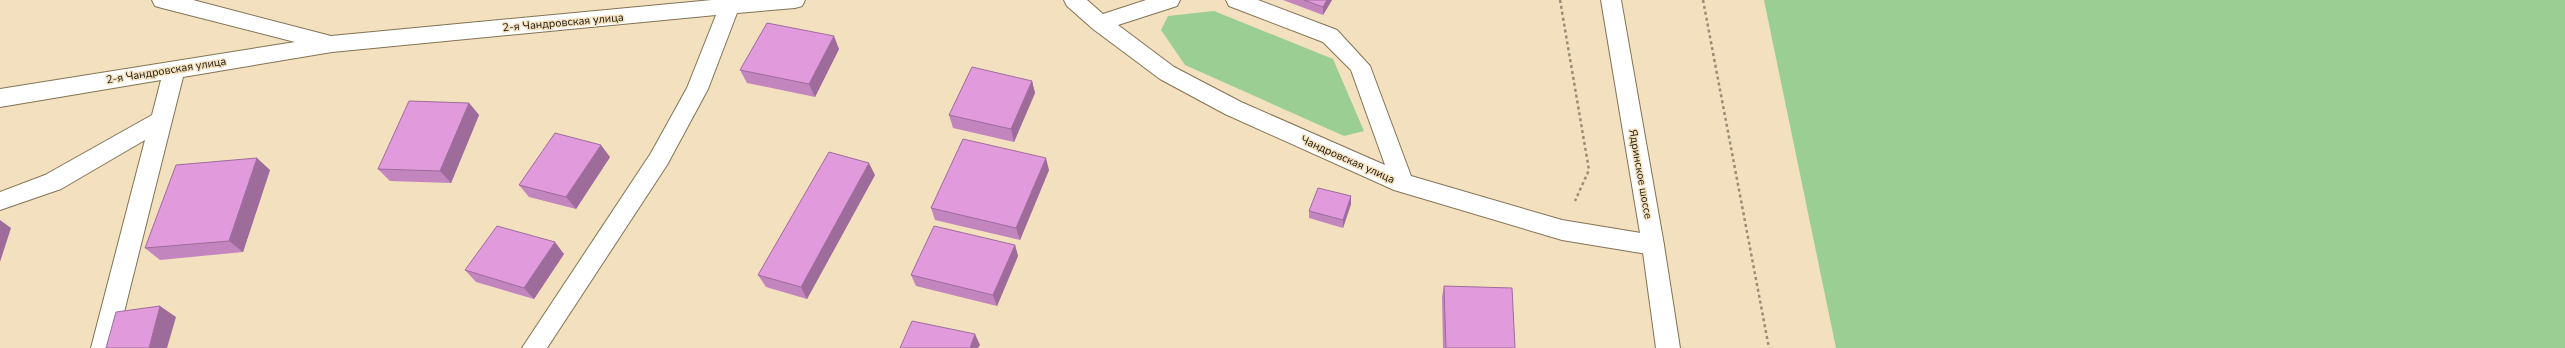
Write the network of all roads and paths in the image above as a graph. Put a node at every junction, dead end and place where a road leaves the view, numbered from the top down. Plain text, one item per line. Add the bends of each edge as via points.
1 (162, 0) edge
2 (795, 0) edge
3 (1074, 0) edge
4 (1170, 0) edge
5 (1236, 0) edge
6 (1560, 0) edge
7 (1611, 0) edge
8 (1703, 0) edge
9 (730, 6) junction
10 (1100, 23) junction
11 (332, 44) junction
12 (174, 69) junction
13 (0, 98) edge
14 (161, 120) junction
15 (1402, 183) junction
16 (0, 200) edge
17 (1562, 230) junction
18 (1653, 245) junction
19 (103, 348) edge
20 (534, 348) edge
21 (1668, 348) edge
22 (1769, 348) edge

1 - 11 street, 2-я Чандровская улица
2 - 9 street, 2-я Чандровская улица
3 - 10 street, Чандровская улица
4 - 10 street
5 - 15 street via 1330,36 1360,66
6 - 17 path via 1589,170
7 - 18 street, Ядринское шоссе
8 - 22 path
9 - 11 street, 2-я Чандровская улица
9 - 20 street via 697,89 659,158
10 - 15 street, Чандровская улица via 1167,73 1233,108
11 - 12 street, 2-я Чандровская улица
12 - 13 street, 2-я Чандровская улица
12 - 14 street
14 - 16 street via 53,182
14 - 19 street
15 - 17 street, Чандровская улица
17 - 18 street, Чандровская улица
18 - 21 street, Ядринское шоссе

